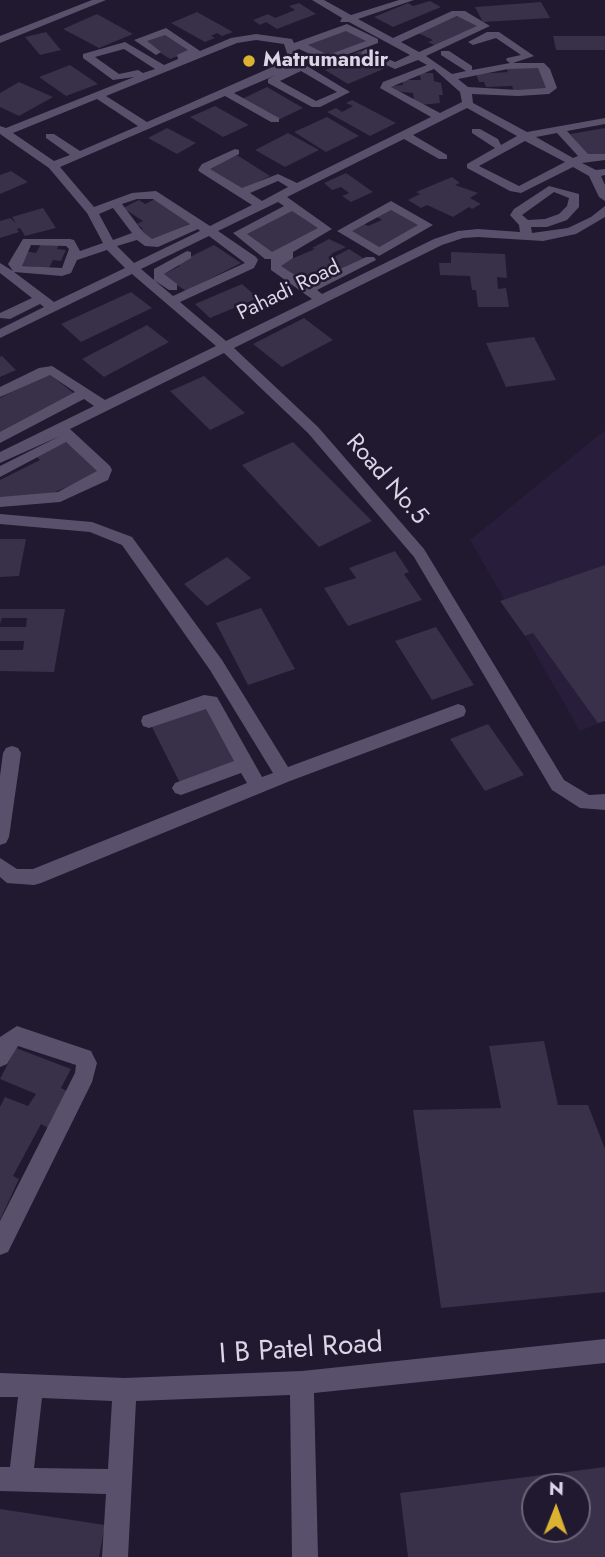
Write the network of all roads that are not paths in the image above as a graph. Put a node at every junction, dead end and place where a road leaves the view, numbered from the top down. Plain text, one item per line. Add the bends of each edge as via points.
1 (317, 0) edge
2 (409, 0) edge
3 (94, 1) edge
4 (349, 18) junction
5 (170, 23) dead end
6 (408, 35) junction
7 (390, 39) junction
8 (0, 40) edge
9 (374, 41) junction
10 (422, 42) junction
11 (293, 45) junction
12 (210, 46) junction
13 (408, 48) junction
14 (366, 52) dead end
15 (167, 65) junction
16 (441, 67) junction
17 (290, 68) junction
18 (135, 78) junction
19 (474, 79) junction
20 (266, 80) junction
21 (227, 93) junction
22 (99, 96) junction
23 (238, 99) junction
24 (467, 104) junction
25 (304, 107) dead end
26 (435, 115) junction
27 (275, 120) dead end
28 (605, 121) edge
29 (147, 127) junction
30 (508, 127) junction
31 (560, 130) junction
32 (4, 131) edge
33 (476, 131) dead end
34 (405, 135) junction
35 (50, 136) dead end
36 (525, 136) junction
37 (512, 143) junction
38 (235, 152) dead end
39 (80, 156) junction
40 (443, 157) dead end
41 (585, 157) junction
42 (605, 157) edge
43 (564, 165) junction
44 (53, 166) junction
45 (599, 173) edge
46 (298, 188) junction
47 (241, 193) junction
48 (279, 197) junction
49 (605, 197) edge
50 (115, 203) junction
51 (292, 206) junction
52 (605, 210) edge
53 (92, 212) junction
54 (260, 212) junction
55 (418, 230) junction
56 (211, 231) junction
57 (139, 235) junction
58 (438, 242) junction
59 (110, 246) junction
60 (389, 246) junction
61 (171, 257) junction
62 (407, 257) junction
63 (72, 258) junction
64 (370, 260) junction
65 (0, 267) edge
66 (133, 269) junction
67 (383, 269) junction
68 (307, 290) junction
69 (179, 298) junction
70 (41, 299) junction
71 (321, 299) junction
72 (53, 308) junction
73 (3, 314) edge
74 (17, 326) junction
75 (0, 334) edge
76 (224, 346) junction
77 (86, 392) junction
78 (0, 393) edge
79 (104, 406) junction
80 (65, 432) junction
81 (0, 438) edge
82 (1, 462) edge
83 (0, 502) edge
84 (0, 520) edge
85 (458, 711) dead end
86 (149, 721) dead end
87 (12, 753) dead end
88 (245, 764) junction
89 (284, 776) junction
90 (258, 787) junction
91 (181, 788) dead end
92 (605, 802) edge
93 (0, 837) edge
94 (0, 866) edge
95 (0, 1057) edge
96 (0, 1244) edge
97 (605, 1351) edge
98 (302, 1383) junction
99 (0, 1385) edge
100 (31, 1386) junction
101 (125, 1390) junction
102 (10, 1479) edge
103 (119, 1482) junction
104 (115, 1557) edge
105 (305, 1557) edge

1 - 4 street
2 - 4 street
3 - 8 street
4 - 7 street
4 - 11 street
5 - 12 street
6 - 7 street
6 - 10 street
6 - 16 street via 458,13 485,26
7 - 9 street
7 - 13 street
9 - 11 street via 327,59
9 - 11 street via 347,27
10 - 13 street
10 - 16 street
11 - 12 street via 244,38
11 - 17 street
12 - 15 street
13 - 16 street
14 - 16 street via 395,66
15 - 15 street via 139,42 139,40 166,31 195,50
15 - 18 street
15 - 18 street via 125,45 87,56 117,78
16 - 19 street
16 - 19 street
16 - 19 street
16 - 19 street via 494,34 529,55
16 - 24 street via 469,98
16 - 26 street via 448,98
16 - 26 street via 385,88
17 - 20 street
17 - 20 street via 303,68 345,92 314,104
18 - 22 street
19 - 19 street via 508,66 540,65 552,88 518,93
20 - 21 street
20 - 23 street
20 - 25 street
21 - 23 street
21 - 29 street
22 - 29 street
22 - 32 street
23 - 27 street
24 - 26 street
24 - 30 street
26 - 34 street
28 - 31 street
29 - 39 street
30 - 33 street via 491,141
30 - 36 street
31 - 36 street
31 - 41 street
32 - 44 street, Road No.5
34 - 40 street
34 - 46 street
35 - 39 street
36 - 37 street
36 - 43 street
37 - 43 street
37 - 43 street via 471,166 517,190
38 - 47 street via 204,167
39 - 44 street
41 - 42 street
41 - 43 street
43 - 45 street
44 - 53 street, Road No.5
45 - 49 street
46 - 47 street via 278,177
46 - 48 street
47 - 54 street
48 - 51 street
48 - 54 street
50 - 53 street
50 - 56 street via 156,195
50 - 57 street
51 - 54 street
51 - 54 street via 326,231 279,255 269,256 239,233
52 - 58 street, Pahadi Road via 572,231 543,237 526,231 478,233
53 - 59 street, Road No.5
54 - 56 street
55 - 58 street
55 - 60 street
55 - 60 street via 426,224 393,205 343,230 375,251
56 - 57 street via 158,243
56 - 61 street
56 - 69 street via 249,256 250,265
57 - 59 street
58 - 62 street, Pahadi Road
59 - 63 street
59 - 66 street, Road No.5
60 - 62 street
61 - 66 street
61 - 69 street via 157,275
62 - 67 street, Pahadi Road
63 - 63 street via 67,270 55,273 18,269 14,264 32,241 70,243 75,248
64 - 67 street
64 - 68 street
64 - 68 street via 333,236 276,261 275,267
65 - 70 street
66 - 69 street, Road No.5
66 - 72 street
67 - 71 street, Pahadi Road
68 - 71 street
69 - 76 street, Road No.5
70 - 72 street
70 - 73 street
71 - 76 street, Pahadi Road
72 - 74 street
73 - 74 street
74 - 75 street
76 - 79 street, Pahadi Road
76 - 92 street, Road No.5 via 313,430 419,553 558,785 586,803
77 - 78 street via 57,371 48,370
77 - 79 street
77 - 81 street
79 - 80 street, Pahadi Road
80 - 82 street, Pahadi Road
80 - 83 street via 105,470 103,476 60,497
84 - 89 street via 92,527 127,541 215,665
85 - 89 street
86 - 88 street via 211,702
87 - 93 street
88 - 90 street
88 - 91 street
89 - 90 street
90 - 94 street via 34,877 14,877
95 - 96 street via 9,1040 17,1036 88,1063
97 - 98 street, I B Patel Road
98 - 101 street, I B Patel Road
98 - 105 street
99 - 100 street, I B Patel Road
100 - 101 street, I B Patel Road
100 - 102 street
101 - 103 street
102 - 103 street
103 - 104 street

